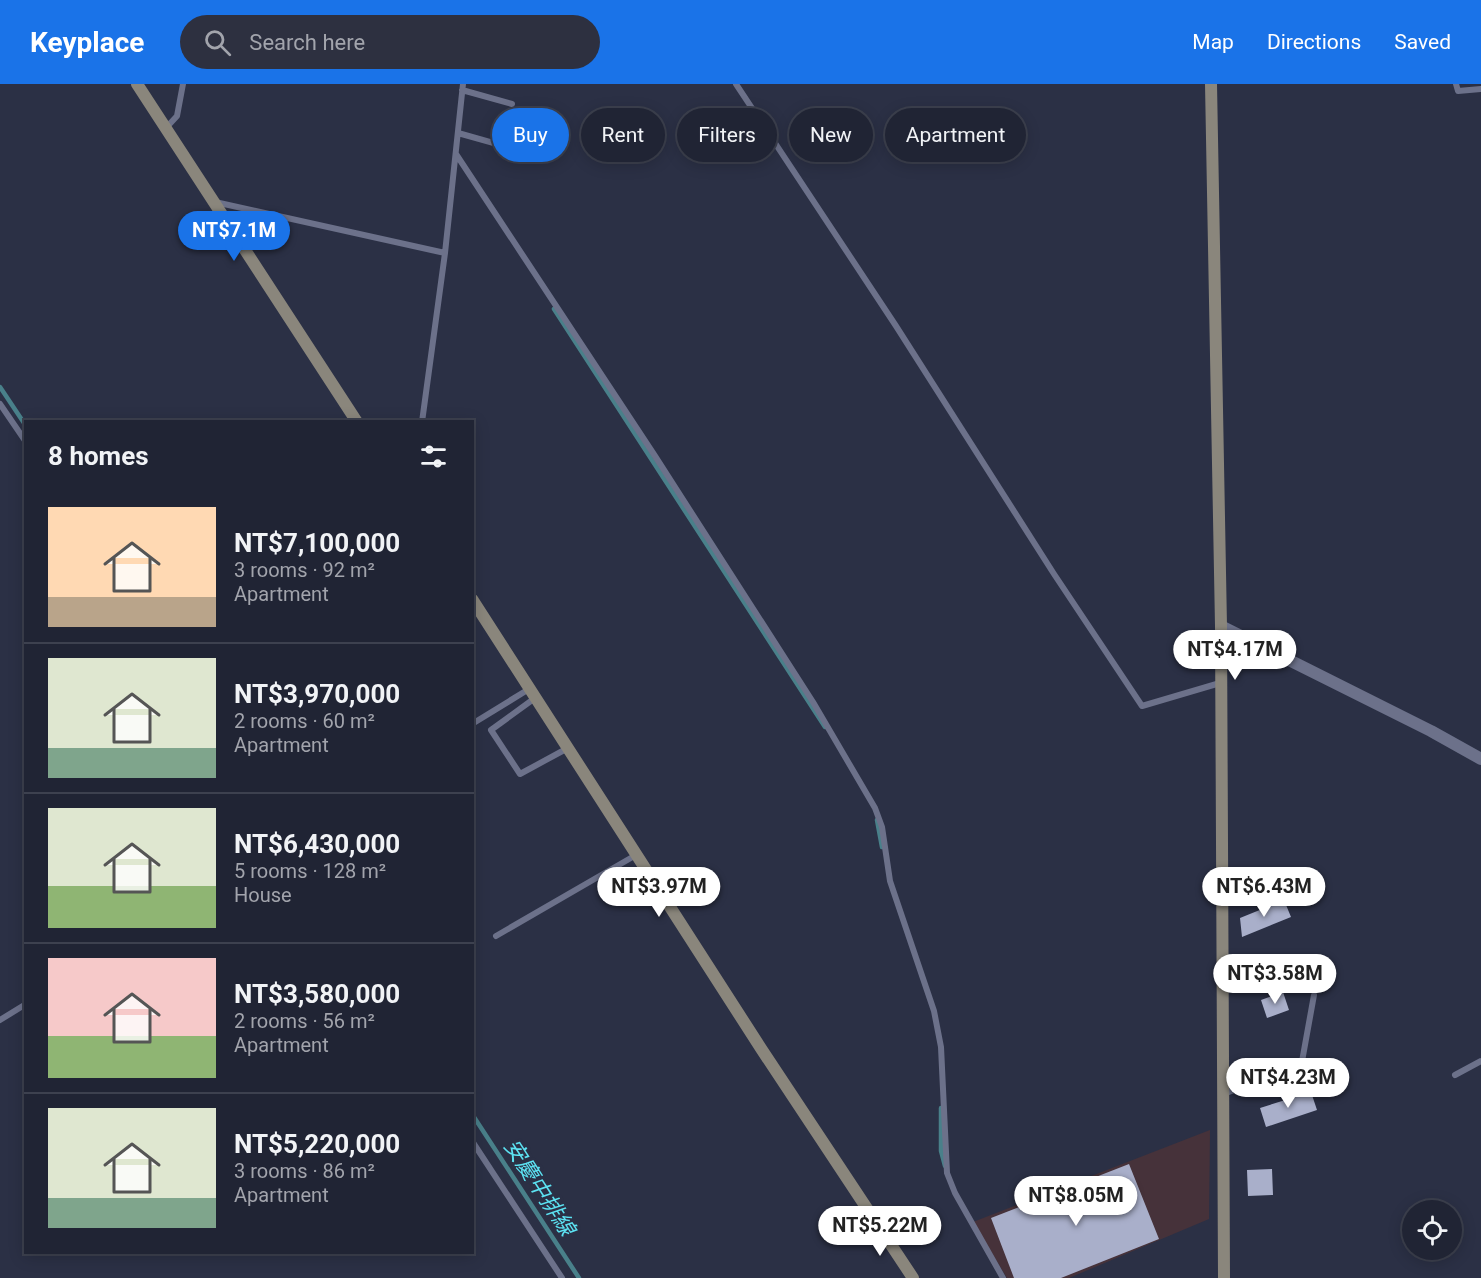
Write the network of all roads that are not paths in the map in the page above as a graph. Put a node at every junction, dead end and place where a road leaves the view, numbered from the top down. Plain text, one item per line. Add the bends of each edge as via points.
1 (137, 84) edge
2 (183, 84) edge
3 (736, 84) edge
4 (1211, 84) edge
5 (1456, 84) edge
6 (463, 87) edge
7 (1481, 89) edge
8 (512, 104) dead end
9 (165, 129) junction
10 (458, 133) junction
11 (492, 143) edge
12 (456, 154) junction
13 (212, 201) junction
14 (445, 253) junction
15 (0, 404) edge
16 (356, 420) edge
17 (422, 420) edge
18 (24, 439) edge
19 (474, 602) edge
20 (1221, 626) junction
21 (1220, 683) junction
22 (532, 693) junction
23 (474, 722) edge
24 (568, 748) junction
25 (1481, 759) edge
26 (636, 855) junction
27 (496, 936) dead end
28 (1314, 995) dead end
29 (24, 1005) edge
30 (0, 1020) edge
31 (1481, 1061) edge
32 (1455, 1075) dead end
33 (1223, 1094) junction
34 (474, 1145) edge
35 (562, 1278) edge
36 (913, 1278) edge
37 (1003, 1278) edge
38 (1224, 1278) edge

1 - 9 main road
2 - 9 lane via 177,116
3 - 21 lane via 1142,706
4 - 20 main road
5 - 7 lane via 1458,91
6 - 8 lane
6 - 10 lane
9 - 13 main road
10 - 11 lane
10 - 12 lane
12 - 14 lane
12 - 37 lane via 807,692 874,808 882,827 890,882 934,1011 941,1047 947,1173
13 - 14 lane
13 - 16 main road
14 - 17 lane
15 - 18 lane
19 - 22 main road
20 - 21 main road
20 - 25 street
21 - 33 main road
22 - 23 lane
22 - 24 main road
22 - 24 lane via 491,730 520,774
24 - 26 main road
26 - 27 lane
26 - 36 main road
28 - 33 lane via 1301,1067
29 - 30 lane
31 - 32 lane
33 - 38 main road
34 - 35 lane

